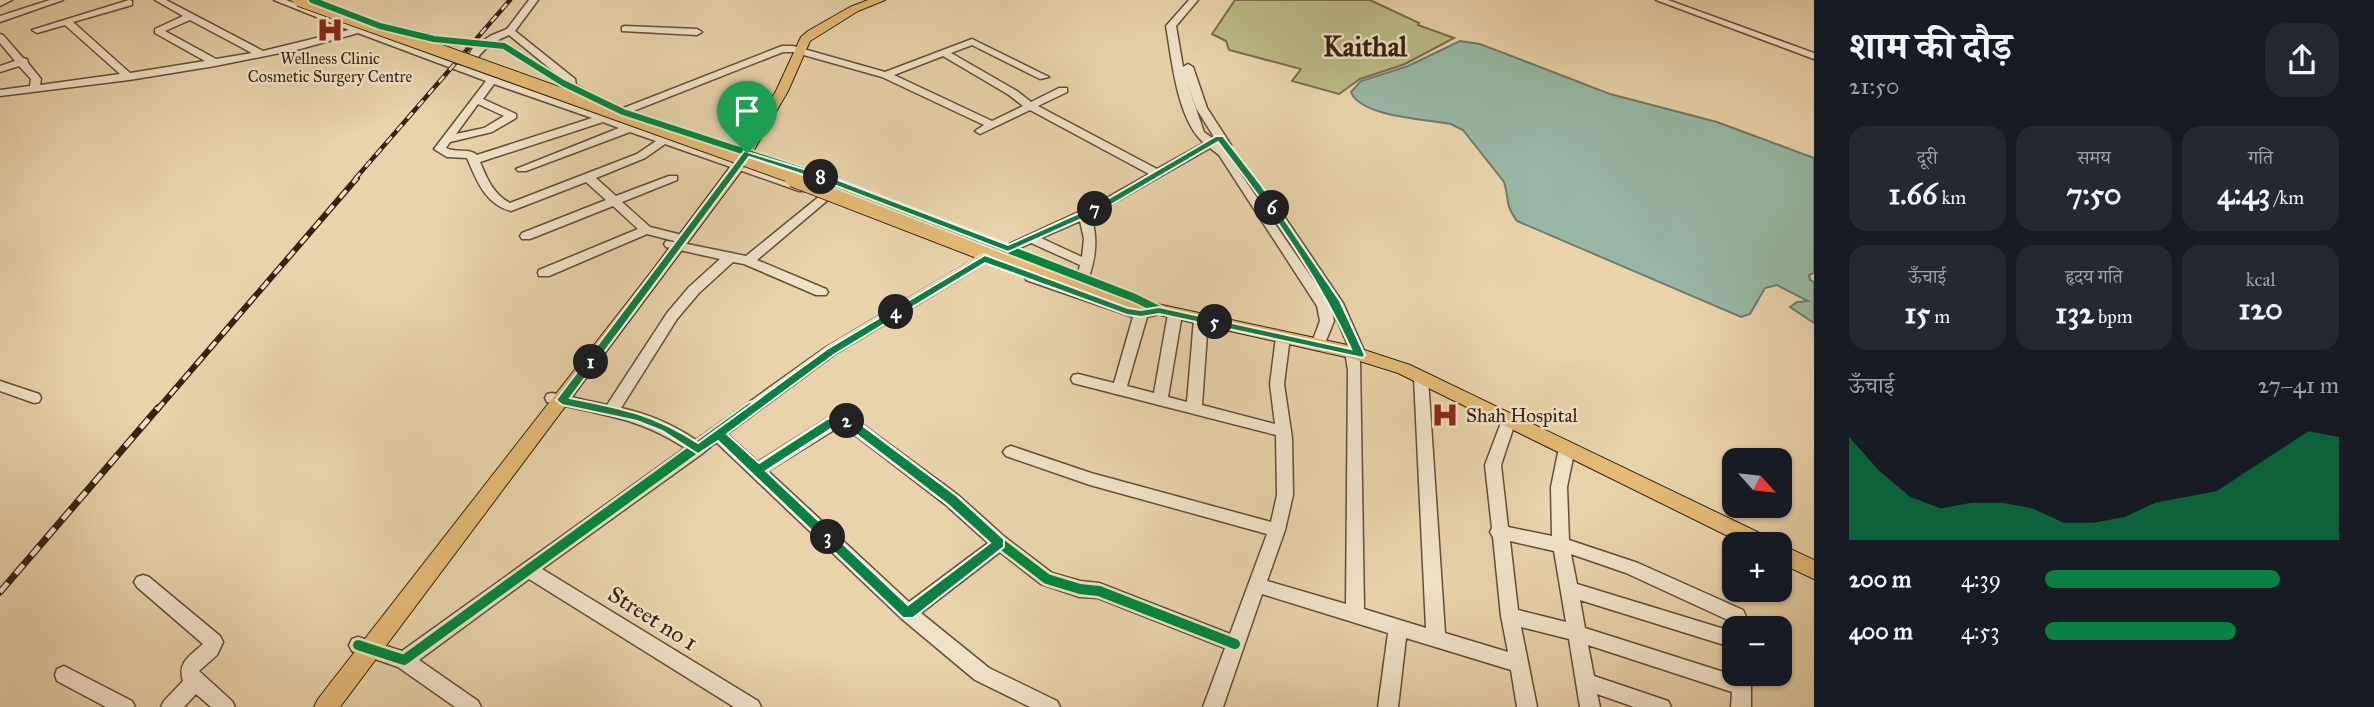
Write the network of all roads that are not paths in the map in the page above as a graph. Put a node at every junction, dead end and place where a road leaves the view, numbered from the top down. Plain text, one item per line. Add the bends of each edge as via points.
1 (8, 0) edge
2 (59, 0) edge
3 (159, 0) edge
4 (278, 0) edge
5 (299, 0) edge
6 (312, 0) edge
7 (534, 0) edge
8 (871, 0) edge
9 (1194, 0) edge
10 (1660, 0) edge
11 (0, 3) edge
12 (129, 3) dead end
13 (189, 17) junction
14 (0, 19) edge
15 (66, 21) junction
16 (625, 29) dead end
17 (37, 30) dead end
18 (356, 31) junction
19 (510, 31) junction
20 (697, 32) dead end
21 (2, 42) edge
22 (796, 50) junction
23 (944, 52) junction
24 (262, 54) junction
25 (1814, 56) edge
26 (24, 61) junction
27 (215, 63) junction
28 (0, 69) edge
29 (465, 71) junction
30 (886, 75) junction
31 (129, 77) junction
32 (1044, 77) dead end
33 (492, 79) junction
34 (35, 89) junction
35 (1063, 90) dead end
36 (0, 93) edge
37 (477, 100) junction
38 (1031, 107) junction
39 (623, 112) junction
40 (602, 119) junction
41 (993, 125) junction
42 (629, 128) junction
43 (980, 131) dead end
44 (447, 140) junction
45 (664, 140) junction
46 (1215, 140) junction
47 (738, 158) junction
48 (474, 160) junction
49 (522, 169) dead end
50 (1157, 174) junction
51 (589, 177) junction
52 (673, 178) dead end
53 (825, 197) junction
54 (615, 202) junction
55 (1084, 214) junction
56 (646, 230) junction
57 (526, 236) dead end
58 (1030, 238) junction
59 (676, 242) junction
60 (1008, 249) junction
61 (730, 257) junction
62 (985, 259) junction
63 (748, 261) junction
64 (1088, 264) junction
65 (544, 273) dead end
66 (1082, 279) junction
67 (821, 292) dead end
68 (1158, 313) junction
69 (1201, 319) junction
70 (1283, 337) junction
71 (1318, 345) junction
72 (1356, 354) junction
73 (1421, 378) junction
74 (1078, 379) dead end
75 (0, 386) edge
76 (1119, 390) junction
77 (34, 398) dead end
78 (557, 399) junction
79 (1160, 400) junction
80 (1194, 409) junction
81 (611, 411) junction
82 (1509, 420) junction
83 (1281, 431) junction
84 (718, 434) junction
85 (1567, 448) junction
86 (698, 449) junction
87 (1011, 452) dead end
88 (758, 470) junction
89 (1277, 530) junction
90 (1498, 532) junction
91 (1738, 532) edge
92 (1000, 543) junction
93 (1561, 545) junction
94 (1792, 559) edge
95 (529, 570) junction
96 (1814, 570) edge
97 (143, 582) dead end
98 (1256, 585) junction
99 (1568, 589) junction
100 (908, 614) junction
101 (1355, 615) junction
102 (1510, 616) junction
103 (1735, 616) edge
104 (1398, 628) junction
105 (1576, 633) junction
106 (1722, 636) edge
107 (1436, 639) junction
108 (1235, 645) junction
109 (364, 647) junction
110 (404, 660) junction
111 (1517, 663) junction
112 (1722, 674) edge
113 (64, 675) dead end
114 (196, 681) junction
115 (1584, 681) junction
116 (1742, 686) edge
117 (1528, 706) edge
118 (125, 707) edge
119 (170, 707) edge
120 (225, 707) edge
121 (311, 707) edge
122 (326, 707) edge
123 (471, 707) edge
124 (751, 707) edge
125 (1050, 707) edge
126 (1213, 707) edge
127 (1388, 707) edge
128 (1590, 707) edge
129 (1661, 707) edge
130 (1741, 707) edge

1 - 11 street
2 - 14 street
3 - 13 street
4 - 18 street
5 - 68 main road, bridge
6 - 18 street via 377,25
7 - 19 street
8 - 22 main road via 811,28
9 - 46 street via 1177,22 1191,84
10 - 25 street
12 - 15 street
13 - 24 street
13 - 27 street via 158,31
15 - 17 street
15 - 31 street
16 - 20 street
18 - 24 street
18 - 29 street
19 - 29 street via 481,46
19 - 39 street via 571,81 567,85
21 - 26 street
22 - 30 street
22 - 39 street via 773,51
22 - 47 main road
23 - 30 street
23 - 32 street via 975,42
23 - 38 street
24 - 27 street
26 - 28 street
26 - 34 street via 36,79
27 - 31 street
29 - 33 street
30 - 41 street
31 - 34 street
33 - 37 street
33 - 40 street
34 - 36 street
35 - 38 street
37 - 44 street
37 - 44 street via 512,116 488,130
38 - 41 street
38 - 50 street
39 - 40 street
39 - 47 street
40 - 42 street
40 - 48 street
41 - 43 street
42 - 45 street
42 - 49 street
44 - 48 street via 441,152 471,155
45 - 47 street
45 - 51 street via 641,156
46 - 50 street
46 - 71 street via 1324,306 1327,321
46 - 72 street via 1251,178 1336,303
47 - 53 street
47 - 59 main road
47 - 60 street via 830,180
48 - 51 street via 488,190 507,206
50 - 55 street
51 - 54 street
52 - 54 street
53 - 62 street
53 - 63 street
54 - 56 street
54 - 57 street
55 - 58 street
55 - 64 street via 1089,227
56 - 59 street
56 - 65 street
58 - 60 street
58 - 64 street
59 - 61 street
59 - 78 main road
60 - 66 street
61 - 63 street
61 - 81 street via 673,316
62 - 68 street via 1072,293
62 - 84 street via 831,351
63 - 67 street
64 - 66 street
66 - 68 street via 1135,298
68 - 69 main road
68 - 76 street
68 - 79 street
69 - 70 main road
69 - 80 street
70 - 71 main road
70 - 83 street via 1277,384
71 - 72 main road
72 - 73 main road
72 - 101 street
73 - 82 main road
73 - 107 street
74 - 76 street
75 - 77 street
76 - 79 street
78 - 81 street
78 - 109 main road
79 - 80 street
80 - 83 street
81 - 86 street via 666,428
82 - 85 main road
82 - 90 street via 1493,465
83 - 89 street via 1285,495
84 - 86 street
84 - 88 street
85 - 91 main road
85 - 93 street via 1559,487
86 - 95 street
87 - 89 street via 1090,479
88 - 92 street via 831,423 846,420 952,500
88 - 100 street
89 - 98 street
90 - 93 street
90 - 102 street
92 - 100 street
92 - 108 street via 1058,584 1099,591
93 - 99 street
93 - 103 street via 1632,568
94 - 96 main road
95 - 110 street
95 - 124 street, Street no 1
97 - 114 street via 214,642 189,668
98 - 101 street
98 - 108 street
99 - 105 street
99 - 106 street
100 - 125 street via 982,674
101 - 104 street
102 - 105 street
102 - 111 street
104 - 107 street
104 - 127 street
105 - 112 street
105 - 115 street
107 - 111 street
108 - 126 street
109 - 110 street
109 - 121 main road
109 - 122 main road
110 - 123 street
111 - 117 street
113 - 118 street
114 - 119 street
114 - 120 street
115 - 128 street
115 - 129 street
116 - 130 street

